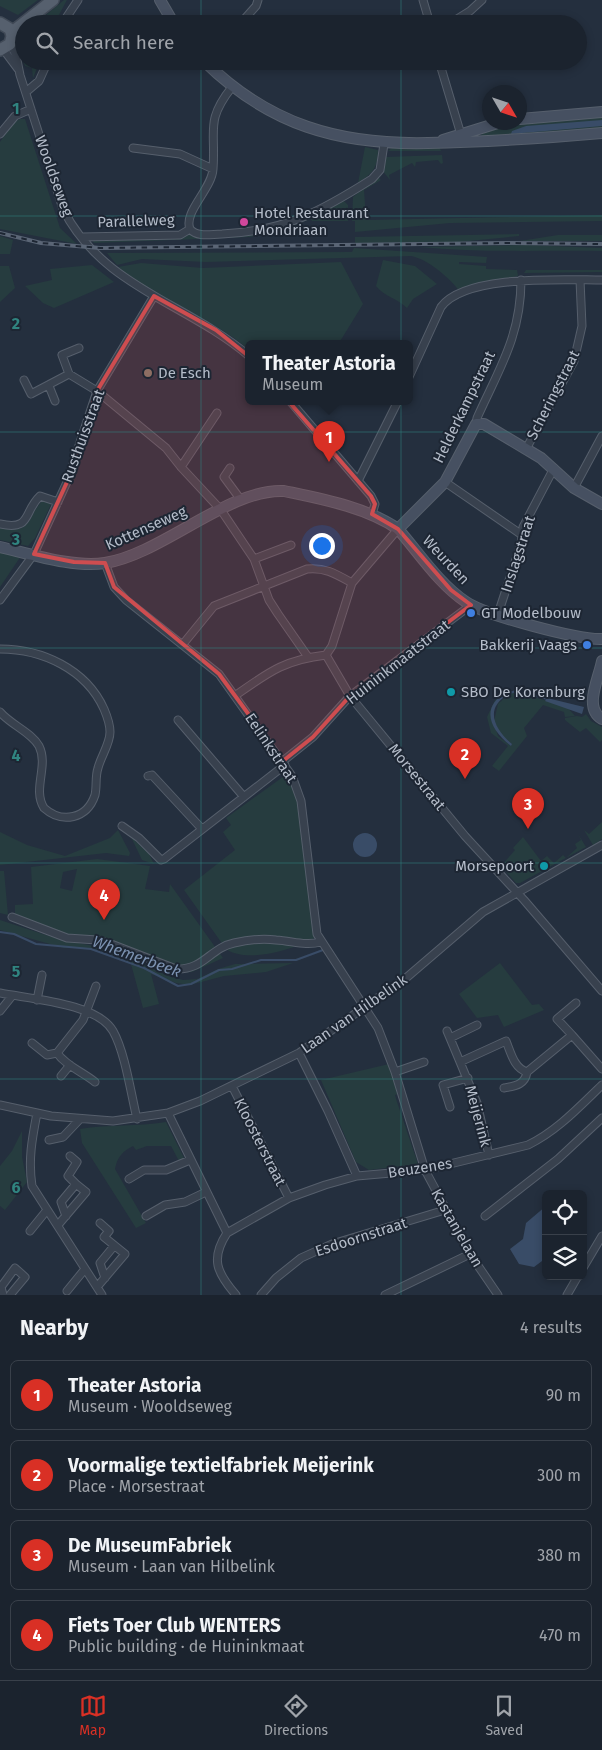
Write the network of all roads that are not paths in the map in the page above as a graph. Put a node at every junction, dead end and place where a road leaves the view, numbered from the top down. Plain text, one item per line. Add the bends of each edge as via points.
1 (41, 0) edge
2 (53, 0) edge
3 (78, 0) edge
4 (160, 0) edge
5 (258, 0) edge
6 (423, 0) edge
7 (482, 0) edge
8 (22, 15) edge
9 (27, 15) edge
10 (68, 15) edge
11 (169, 15) edge
12 (248, 15) edge
13 (427, 15) edge
14 (464, 15) edge
15 (6, 27) edge
16 (4, 48) edge
17 (15, 64) edge
18 (19, 70) edge
19 (44, 70) edge
20 (214, 70) edge
21 (443, 70) edge
22 (232, 86) junction
23 (26, 92) junction
24 (31, 109) junction
25 (602, 112) edge
26 (527, 118) edge
27 (483, 130) edge
28 (602, 133) edge
29 (0, 134) edge
30 (462, 139) junction
31 (384, 144) junction
32 (133, 148) dead end
33 (213, 169) junction
34 (190, 229) junction
35 (82, 237) junction
36 (521, 280) junction
37 (580, 280) junction
38 (602, 280) edge
39 (154, 296) junction
40 (79, 348) dead end
41 (245, 353) edge
42 (413, 368) edge
43 (69, 374) junction
44 (24, 380) dead end
45 (49, 386) junction
46 (97, 391) junction
47 (55, 401) dead end
48 (293, 405) edge
49 (396, 405) edge
50 (217, 413) dead end
51 (476, 424) junction
52 (602, 436) edge
53 (526, 449) junction
54 (181, 467) junction
55 (230, 468) dead end
56 (554, 468) junction
57 (358, 481) junction
58 (445, 482) junction
59 (574, 488) junction
60 (242, 500) junction
61 (58, 502) junction
62 (602, 504) edge
63 (221, 510) junction
64 (372, 514) junction
65 (0, 524) edge
66 (398, 529) junction
67 (522, 535) junction
68 (291, 545) dead end
69 (0, 547) edge
70 (34, 554) junction
71 (254, 559) junction
72 (106, 563) junction
73 (352, 583) junction
74 (264, 586) junction
75 (0, 600) edge
76 (471, 605) junction
77 (498, 614) junction
78 (602, 639) edge
79 (183, 644) junction
80 (0, 649) edge
81 (326, 654) junction
82 (308, 657) junction
83 (602, 661) edge
84 (236, 696) junction
85 (350, 696) junction
86 (0, 712) edge
87 (602, 719) edge
88 (178, 720) dead end
89 (284, 763) junction
90 (148, 776) dead end
91 (244, 797) junction
92 (122, 826) dead end
93 (202, 829) junction
94 (602, 845) edge
95 (517, 892) junction
96 (12, 917) dead end
97 (321, 942) junction
98 (42, 975) dead end
99 (96, 986) dead end
100 (602, 991) edge
101 (0, 993) edge
102 (12, 996) junction
103 (37, 1000) junction
104 (576, 1003) dead end
105 (365, 1007) junction
106 (0, 1011) edge
107 (88, 1011) junction
108 (477, 1025) dead end
109 (572, 1036) junction
110 (32, 1043) dead end
111 (57, 1053) junction
112 (299, 1053) junction
113 (424, 1062) dead end
114 (460, 1062) junction
115 (70, 1065) junction
116 (602, 1069) edge
117 (395, 1072) junction
118 (527, 1072) junction
119 (61, 1076) dead end
120 (468, 1078) junction
121 (95, 1082) dead end
122 (602, 1085) edge
123 (232, 1086) junction
124 (504, 1088) dead end
125 (0, 1105) edge
126 (450, 1107) dead end
127 (37, 1113) junction
128 (168, 1114) junction
129 (602, 1118) edge
130 (80, 1119) junction
131 (138, 1119) junction
132 (49, 1140) dead end
133 (489, 1155) junction
134 (70, 1156) dead end
135 (190, 1160) junction
136 (425, 1170) junction
137 (357, 1176) junction
138 (129, 1179) dead end
139 (76, 1184) junction
140 (206, 1192) junction
141 (289, 1198) junction
142 (47, 1210) junction
143 (445, 1210) junction
144 (66, 1216) junction
145 (146, 1216) dead end
146 (485, 1216) dead end
147 (100, 1223) dead end
148 (58, 1226) junction
149 (30, 1231) dead end
150 (227, 1233) junction
151 (602, 1236) edge
152 (114, 1246) junction
153 (470, 1254) junction
154 (587, 1261) edge
155 (86, 1270) junction
156 (105, 1278) junction
157 (576, 1280) edge
158 (97, 1287) junction
159 (67, 1291) dead end
160 (3, 1295) edge
161 (10, 1295) edge
162 (102, 1295) edge
163 (236, 1295) edge
164 (261, 1295) edge
165 (385, 1295) edge
166 (498, 1295) edge
167 (567, 1295) edge

1 - 8 main road
2 - 9 main road
3 - 10 street
4 - 11 street
5 - 12 street
6 - 13 street
7 - 14 street
15 - 16 main road
16 - 17 street, Wooldseweg
18 - 23 street, Wooldseweg
19 - 23 street via 39,81
20 - 22 street
21 - 30 street
22 - 31 street via 271,112 304,127 336,137
22 - 33 street, Parallelweg via 214,116
23 - 24 street, Wooldseweg
24 - 29 street via 15,116
24 - 35 street, Wooldseweg via 63,209
25 - 26 street
27 - 30 street
28 - 30 street
30 - 31 street
31 - 34 street, Parallelweg via 376,176 307,216 257,232 199,235
32 - 33 street via 180,154
33 - 34 street, Parallelweg via 210,182 189,218
34 - 35 street, Parallelweg via 180,235
35 - 39 street, Wooldseweg via 124,282
36 - 37 street
36 - 42 street via 500,281 448,300 441,307
36 - 51 street, Helderkampstraat via 518,323
37 - 38 street
37 - 53 street, Scheringstraat via 582,326 574,361
39 - 41 street, Wooldseweg via 216,330
39 - 46 street, Rusthuisstraat
40 - 43 street via 62,355
43 - 45 street
43 - 46 street
44 - 45 street via 31,394
45 - 47 street
46 - 54 street via 166,448
46 - 61 street, Rusthuisstraat
48 - 57 street
49 - 57 street
50 - 54 street
51 - 53 street via 484,424
51 - 58 street, Helderkampstraat
52 - 59 street
53 - 56 street
54 - 63 street
55 - 60 street via 224,477
56 - 59 street
56 - 67 street, Inslagstraat via 523,526
57 - 64 street via 374,500
58 - 66 street, Helderkampstraat
58 - 67 street
59 - 62 street
60 - 63 street, Kottenseweg
60 - 64 street, Kottenseweg via 274,490 284,491
61 - 65 street via 40,496 20,525
61 - 70 street, Rusthuisstraat
63 - 71 street
63 - 72 street, Kottenseweg via 148,547
64 - 66 street, Kottenseweg
66 - 73 street
66 - 76 street, Weurden via 451,590
67 - 77 street, Inslagstraat
68 - 71 street
69 - 70 street, Kottenseweg
70 - 72 street, Kottenseweg via 74,562
70 - 75 street, Rusthuisstraat
71 - 74 street
72 - 79 street, Eelinkstraat via 114,587 126,600
73 - 74 street via 320,568 307,569
73 - 81 street via 332,646
74 - 79 street via 214,606
74 - 82 street via 278,614
76 - 77 street, Weurden
76 - 85 street, Huininkmaatstraat
77 - 78 street, Weurden via 562,633
79 - 84 street, Eelinkstraat via 219,674
80 - 86 street via 32,653 52,660 78,676 101,703 110,734 98,767 95,795 84,812 59,818 44,808 38,790 39,748 31,737
81 - 82 street
81 - 85 street, Morsestraat
82 - 84 street via 276,667
83 - 87 street via 592,704 594,712
84 - 89 street, Eelinkstraat
85 - 89 street, Huininkmaatstraat
85 - 95 street, Morsestraat via 465,836
88 - 91 street
89 - 91 street, Huininkmaatstraat
89 - 97 street, Eelinkstraat via 299,790 315,923
90 - 93 street via 152,775
91 - 93 street, Huininkmaatstraat
92 - 93 street, Huininkmaatstraat via 161,860
94 - 95 street, Laan van Hilbelink
95 - 100 street, Morsestraat
95 - 105 street, Laan van Hilbelink via 483,912 406,978
96 - 97 street via 67,938 111,944 176,969 199,965 220,947 233,943 272,940 308,945
97 - 105 street, Eelinkstraat
98 - 103 street
99 - 107 street
101 - 102 street
102 - 103 street
102 - 106 street
103 - 107 street
104 - 109 street via 557,1019
105 - 112 street, Laan van Hilbelink
105 - 117 street, Kastanjelaan via 378,1028
107 - 111 street
107 - 131 street via 105,1022 117,1040
108 - 114 street, Meijerink via 448,1035
109 - 116 street
109 - 118 street
110 - 111 street via 47,1055
111 - 115 street
112 - 123 street, Laan van Hilbelink
112 - 137 street
113 - 117 street
114 - 118 street via 506,1041 516,1065
114 - 120 street, Meijerink
115 - 119 street
115 - 121 street
117 - 136 street, Kastanjelaan
118 - 124 street via 518,1086
120 - 126 street, Meijerink via 443,1085
120 - 133 street, Meijerink
122 - 133 street, Beuzenes via 540,1139
123 - 128 street, Laan van Hilbelink
123 - 141 street, Kloosterstraat
125 - 127 street, Laan van Hilbelink
127 - 130 street, Laan van Hilbelink
127 - 142 street via 29,1167 32,1186
128 - 131 street, Laan van Hilbelink
128 - 135 street
129 - 146 street via 558,1159
130 - 131 street, Laan van Hilbelink
130 - 132 street via 63,1137
133 - 136 street, Beuzenes
134 - 139 street via 77,1162 68,1176
135 - 138 street via 166,1170 144,1170
135 - 140 street
136 - 137 street, Beuzenes
136 - 143 street, Kastanjelaan
137 - 141 street, Beuzenes
139 - 144 street via 61,1202
139 - 144 street via 86,1192
140 - 145 street via 185,1202 165,1205
140 - 150 street
141 - 150 street, Beuzenes
142 - 148 street
142 - 149 street
143 - 153 street, Kastanjelaan
143 - 164 street, Esdoornstraat via 332,1244 301,1258
144 - 148 street
147 - 152 street via 109,1231 104,1237
148 - 155 street
150 - 163 street via 216,1255 222,1278
151 - 154 street
152 - 156 street via 100,1264
152 - 156 street via 125,1254
153 - 165 street
153 - 166 street, Kastanjelaan
155 - 158 street
155 - 159 street
156 - 158 street
157 - 167 street
158 - 162 street
160 - 161 street via 1,1287 15,1268 26,1277

